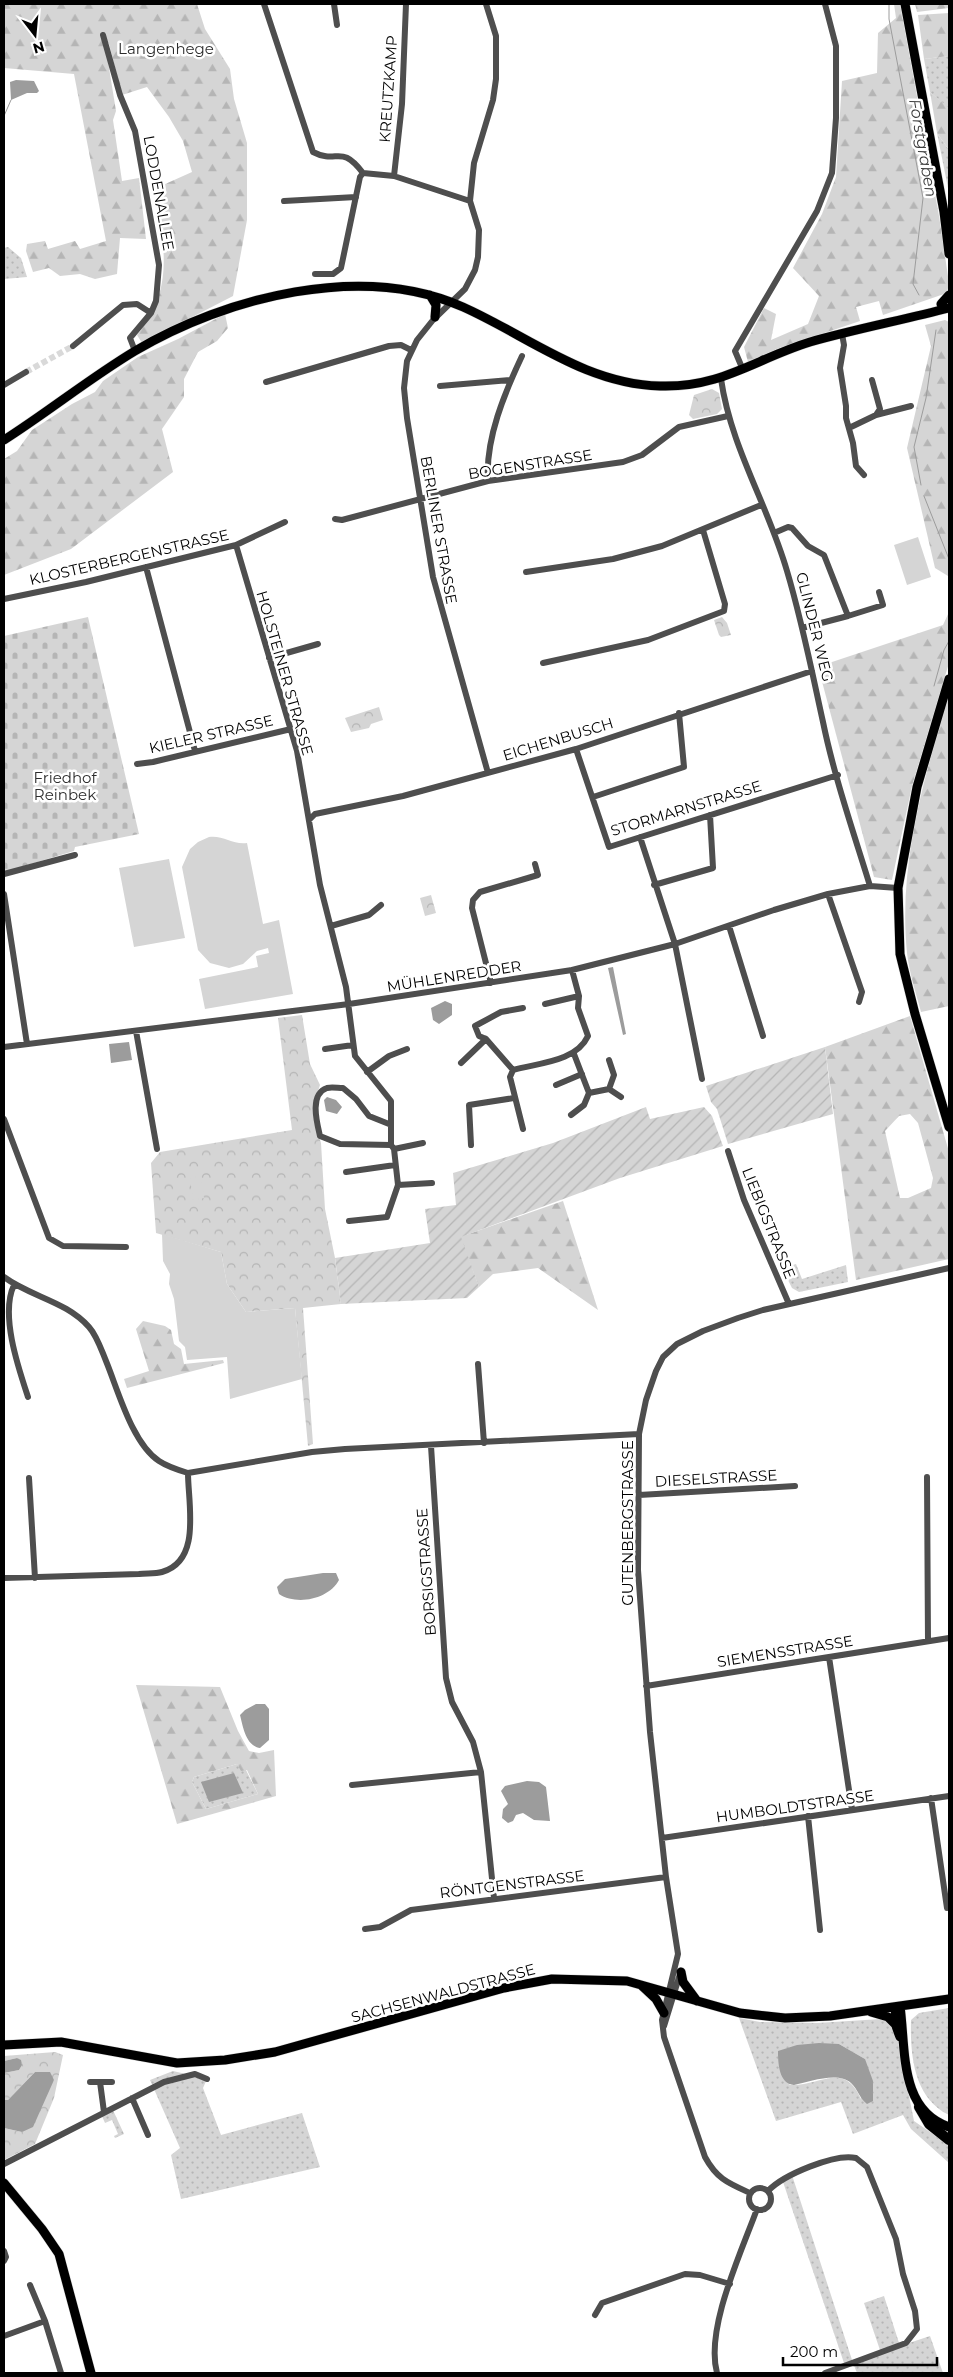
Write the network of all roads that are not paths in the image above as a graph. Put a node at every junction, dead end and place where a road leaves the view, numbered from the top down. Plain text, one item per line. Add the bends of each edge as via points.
1 (264, 4) edge
2 (334, 4) edge
3 (406, 4) edge
4 (486, 4) edge
5 (825, 4) edge
6 (905, 4) edge
7 (338, 24) dead end
8 (103, 35) dead end
9 (363, 173) junction
10 (394, 176) junction
11 (356, 197) junction
12 (470, 200) junction
13 (284, 201) dead end
14 (944, 212) junction
15 (949, 228) edge
16 (949, 254) edge
17 (315, 274) dead end
18 (949, 294) edge
19 (429, 295) junction
20 (452, 302) junction
21 (947, 305) edge
22 (151, 312) junction
23 (933, 312) junction
24 (949, 315) edge
25 (435, 317) junction
26 (874, 325) junction
27 (842, 334) junction
28 (73, 346) tunnel mouth
29 (411, 350) junction
30 (135, 351) junction
31 (522, 356) dead end
32 (743, 370) junction
33 (26, 372) tunnel mouth
34 (721, 379) junction
35 (510, 380) junction
36 (872, 380) dead end
37 (266, 382) dead end
38 (4, 385) edge
39 (440, 386) dead end
40 (911, 406) dead end
41 (876, 415) junction
42 (728, 416) junction
43 (849, 428) junction
44 (4, 440) edge
45 (864, 475) dead end
46 (488, 480) junction
47 (419, 498) junction
48 (761, 505) junction
49 (335, 518) dead end
50 (285, 522) dead end
51 (703, 530) junction
52 (774, 533) junction
53 (236, 545) junction
54 (146, 567) junction
55 (526, 572) dead end
56 (879, 592) dead end
57 (4, 599) edge
58 (848, 616) junction
59 (802, 628) junction
60 (318, 644) dead end
61 (269, 658) junction
62 (544, 662) dead end
63 (812, 671) junction
64 (949, 678) edge
65 (679, 713) junction
66 (291, 728) junction
67 (576, 749) junction
68 (195, 751) junction
69 (137, 764) dead end
70 (488, 773) junction
71 (838, 775) junction
72 (593, 797) junction
73 (710, 815) junction
74 (309, 820) junction
75 (640, 837) junction
76 (76, 855) dead end
77 (535, 864) dead end
78 (4, 874) edge
79 (654, 885) junction
80 (870, 886) junction
81 (898, 888) junction
82 (4, 894) edge
83 (828, 894) junction
84 (381, 905) dead end
85 (331, 926) junction
86 (729, 926) junction
87 (675, 944) junction
88 (572, 970) junction
89 (491, 983) junction
90 (579, 996) junction
91 (859, 1002) dead end
92 (349, 1004) junction
93 (545, 1004) dead end
94 (523, 1008) dead end
95 (136, 1031) junction
96 (763, 1036) dead end
97 (486, 1039) junction
98 (28, 1044) junction
99 (353, 1045) junction
100 (4, 1047) edge
101 (325, 1049) dead end
102 (407, 1049) dead end
103 (574, 1054) junction
104 (608, 1060) dead end
105 (461, 1063) dead end
106 (512, 1070) junction
107 (367, 1072) junction
108 (582, 1074) junction
109 (702, 1079) dead end
110 (556, 1085) dead end
111 (609, 1089) junction
112 (589, 1093) junction
113 (621, 1097) dead end
114 (514, 1098) junction
115 (571, 1115) dead end
116 (4, 1119) edge
117 (390, 1124) junction
118 (949, 1126) edge
119 (522, 1129) dead end
120 (423, 1143) dead end
121 (471, 1145) dead end
122 (393, 1147) junction
123 (157, 1149) dead end
124 (728, 1151) dead end
125 (395, 1165) junction
126 (346, 1172) dead end
127 (432, 1183) dead end
128 (398, 1185) junction
129 (349, 1221) dead end
130 (126, 1247) dead end
131 (949, 1268) edge
132 (4, 1277) edge
133 (14, 1285) junction
134 (788, 1304) junction
135 (478, 1364) dead end
136 (28, 1397) dead end
137 (639, 1434) junction
138 (484, 1443) junction
139 (431, 1446) junction
140 (188, 1473) junction
141 (927, 1477) dead end
142 (29, 1478) dead end
143 (795, 1486) dead end
144 (639, 1495) junction
145 (4, 1578) edge
146 (35, 1578) junction
147 (949, 1638) edge
148 (928, 1641) junction
149 (829, 1657) junction
150 (646, 1686) junction
151 (481, 1772) junction
152 (352, 1785) dead end
153 (949, 1796) edge
154 (932, 1798) junction
155 (852, 1810) junction
156 (808, 1816) junction
157 (662, 1838) junction
158 (666, 1877) junction
159 (494, 1898) junction
160 (947, 1908) dead end
161 (365, 1929) dead end
162 (820, 1930) dead end
163 (678, 1958) junction
164 (680, 1972) junction
165 (639, 1983) junction
166 (672, 1992) junction
167 (949, 1999) edge
168 (698, 2001) junction
169 (900, 2006) junction
170 (868, 2011) junction
171 (664, 2013) junction
172 (896, 2025) junction
173 (664, 2026) junction
174 (4, 2046) edge
175 (904, 2049) junction
176 (207, 2079) dead end
177 (90, 2082) dead end
178 (100, 2082) junction
179 (112, 2082) dead end
180 (132, 2098) junction
181 (919, 2107) junction
182 (104, 2112) junction
183 (949, 2127) edge
184 (148, 2135) dead end
185 (949, 2140) edge
186 (4, 2164) edge
187 (4, 2183) edge
188 (768, 2191) junction
189 (750, 2193) junction
190 (756, 2210) junction
191 (4, 2251) edge
192 (4, 2261) edge
193 (730, 2284) junction
194 (30, 2285) dead end
195 (595, 2315) dead end
196 (45, 2321) junction
197 (4, 2336) edge
198 (61, 2373) edge
199 (91, 2373) edge
200 (718, 2373) edge
201 (826, 2373) edge

1 - 9 street via 313,152 322,156 351,158
2 - 7 street
3 - 10 street, KREUTZKAMP via 402,104
4 - 12 street via 496,36 496,79 474,163
5 - 32 street via 836,46 832,173 817,211 736,352
6 - 14 main road
8 - 22 street, LODDENALLEE via 120,95 136,131 146,181 159,265 156,300
9 - 10 street
9 - 11 street
10 - 12 street
11 - 13 street
11 - 17 street via 342,268 333,274
12 - 20 street, BERLINER STRASSE via 479,230 478,257 471,280
14 - 15 main road
14 - 16 main road
18 - 21 main road
19 - 20 main road
19 - 25 main road via 436,305
19 - 30 main road via 378,286 292,292 218,311
20 - 25 street, BERLINER STRASSE
20 - 34 main road via 528,343 614,379 662,386 696,385
21 - 23 main road
21 - 26 main road via 890,318
22 - 28 street via 137,304 123,305
22 - 30 street, LODDENALLEE via 130,338
23 - 24 main road
23 - 26 main road
25 - 29 street, BERLINER STRASSE
26 - 27 main road
27 - 32 main road via 796,347
27 - 43 street via 844,345 840,368
29 - 37 street via 401,345 389,346
29 - 47 street, BERLINER STRASSE via 404,388
30 - 44 main road
31 - 35 street
32 - 34 main road
33 - 38 street
34 - 42 street, GLINDER WEG
35 - 39 street
35 - 46 street via 501,400
36 - 41 street via 880,409
40 - 41 street
41 - 43 street
42 - 46 street, BOGENSTRASSE via 683,425 642,455 623,462
42 - 48 street, GLINDER WEG
43 - 45 street via 856,466
46 - 47 street, BOGENSTRASSE
47 - 49 street, BOGENSTRASSE via 342,520
47 - 70 street, BERLINER STRASSE via 435,588
48 - 51 street
48 - 52 street, GLINDER WEG
50 - 53 street, KLOSTERBERGENSTRASSE
51 - 55 street via 662,546 613,559
51 - 62 street via 725,604 724,611 648,640
52 - 58 street via 792,528 808,546 824,555
52 - 59 street, GLINDER WEG
53 - 54 street, KLOSTERBERGENSTRASSE
53 - 61 street, HOLSTEINER STRASSE
54 - 57 street, KLOSTERBERGENSTRASSE
54 - 68 street
56 - 58 street via 883,605
58 - 59 street
59 - 63 street, GLINDER WEG
60 - 61 street
61 - 66 street, HOLSTEINER STRASSE
63 - 65 street, EICHENBUSCH
63 - 71 street, GLINDER WEG
64 - 81 main road via 917,787
65 - 67 street, EICHENBUSCH
65 - 72 street via 684,767
66 - 68 street, KIELER STRASSE
66 - 74 street, HOLSTEINER STRASSE
67 - 70 street, EICHENBUSCH
67 - 72 street, STORMARNSTRASSE
68 - 69 street, KIELER STRASSE
70 - 74 street, EICHENBUSCH via 388,800 322,813
71 - 73 street, STORMARNSTRASSE
71 - 80 street, GLINDER WEG
72 - 75 street, STORMARNSTRASSE via 609,847
73 - 75 street, STORMARNSTRASSE
73 - 79 street via 714,868
74 - 85 street, HOLSTEINER STRASSE
75 - 79 street
76 - 78 street
77 - 89 street via 538,875 480,892 473,900 472,908
79 - 87 street
80 - 81 street, MÜHLENREDDER
80 - 83 street, MÜHLENREDDER
81 - 118 main road via 900,954
82 - 98 street
83 - 86 street, MÜHLENREDDER
83 - 91 street via 862,992
84 - 85 street via 369,915
85 - 92 street, HOLSTEINER STRASSE
86 - 87 street, MÜHLENREDDER
86 - 96 street
87 - 88 street, MÜHLENREDDER
87 - 109 street
88 - 89 street, MÜHLENREDDER
88 - 90 street
89 - 92 street, MÜHLENREDDER
90 - 93 street
90 - 103 street via 578,1008 588,1036
92 - 95 street, MÜHLENREDDER
92 - 99 street, HOLSTEINER STRASSE
94 - 97 street via 501,1012 475,1026 479,1036
95 - 98 street, MÜHLENREDDER
95 - 123 street
97 - 105 street
97 - 106 street
98 - 100 street, MÜHLENREDDER
99 - 101 street
99 - 107 street, HOLSTEINER STRASSE via 354,1056
102 - 107 street via 389,1056
103 - 106 street
103 - 108 street
104 - 111 street via 614,1075
106 - 114 street
107 - 117 street, HOLSTEINER STRASSE via 391,1101
108 - 110 street
108 - 112 street
111 - 112 street
111 - 113 street
112 - 115 street via 584,1105
114 - 119 street
114 - 121 street via 469,1105
116 - 130 street via 48,1238 63,1246
117 - 122 street, HOLSTEINER STRASSE
117 - 122 street via 369,1116 343,1088 326,1088 318,1095 316,1107 320,1136 340,1144
120 - 122 street
122 - 125 street, HOLSTEINER STRASSE
124 - 134 street, LIEBIGSTRASSE via 744,1200
125 - 126 street
125 - 128 street, HOLSTEINER STRASSE
127 - 128 street
128 - 129 street via 388,1217
131 - 134 street, GUTENBERGSTRASSE
132 - 133 street
133 - 136 street via 8,1301 9,1344
133 - 140 street via 67,1308 87,1325 98,1341 129,1420 146,1447 158,1461
134 - 137 street, GUTENBERGSTRASSE via 703,1331 670,1350 656,1371
135 - 138 street
137 - 138 street
137 - 144 street, GUTENBERGSTRASSE
138 - 139 street
139 - 140 street via 312,1452
139 - 151 street, BORSIGSTRASSE via 446,1678 452,1702 473,1742
140 - 146 street via 190,1544 182,1559 171,1568 139,1574
141 - 148 street
142 - 146 street
143 - 144 street, DIESELSTRASSE
144 - 150 street, GUTENBERGSTRASSE via 638,1570
145 - 146 street
147 - 148 street, SIEMENSSTRASSE
148 - 149 street, SIEMENSSTRASSE
149 - 150 street, SIEMENSSTRASSE
149 - 155 street
150 - 157 street, GUTENBERGSTRASSE
151 - 152 street
151 - 159 street, BORSIGSTRASSE
153 - 154 street, HUMBOLDTSTRASSE
154 - 155 street, HUMBOLDTSTRASSE
154 - 160 street
155 - 156 street, HUMBOLDTSTRASSE
156 - 157 street, HUMBOLDTSTRASSE
156 - 162 street
157 - 158 street, GUTENBERGSTRASSE
158 - 159 street, RÖNTGENSTRASSE
158 - 163 street, GUTENBERGSTRASSE
159 - 161 street, RÖNTGENSTRASSE via 411,1910 380,1927
163 - 164 street
163 - 166 street, GUTENBERGSTRASSE
164 - 166 street
164 - 168 main road via 683,1982
165 - 166 main road, SACHSENWALDSTRASSE
165 - 171 main road via 656,1999
165 - 174 main road, SACHSENWALDSTRASSE via 552,1979 504,1988 275,2052 225,2060 177,2063 61,2042
166 - 168 main road, SACHSENWALDSTRASSE
166 - 171 street
166 - 173 street
167 - 169 main road, SACHSENWALDSTRASSE
168 - 170 main road, SACHSENWALDSTRASSE via 740,2012 785,2018
169 - 170 main road, SACHSENWALDSTRASSE
169 - 172 main road via 895,2013
169 - 175 main road
170 - 172 main road via 888,2017
171 - 173 street
172 - 175 main road
173 - 189 street via 664,2037 712,2172
175 - 181 main road via 910,2083
176 - 180 street via 200,2075 164,2082
177 - 178 street
178 - 179 street
178 - 182 street
180 - 182 street
180 - 184 street
181 - 183 main road via 935,2121
181 - 185 highway via 928,2124
182 - 186 street
187 - 199 main road via 59,2254
188 - 189 street via 758,2187
188 - 190 street via 770,2204
188 - 201 street via 795,2173 842,2157 856,2158 867,2167 896,2238 917,2330 906,2343
189 - 190 street via 749,2203
190 - 193 street
191 - 192 street
193 - 195 street via 700,2274 685,2274 602,2303
193 - 200 street via 714,2340
194 - 196 street
196 - 197 street
196 - 198 street

